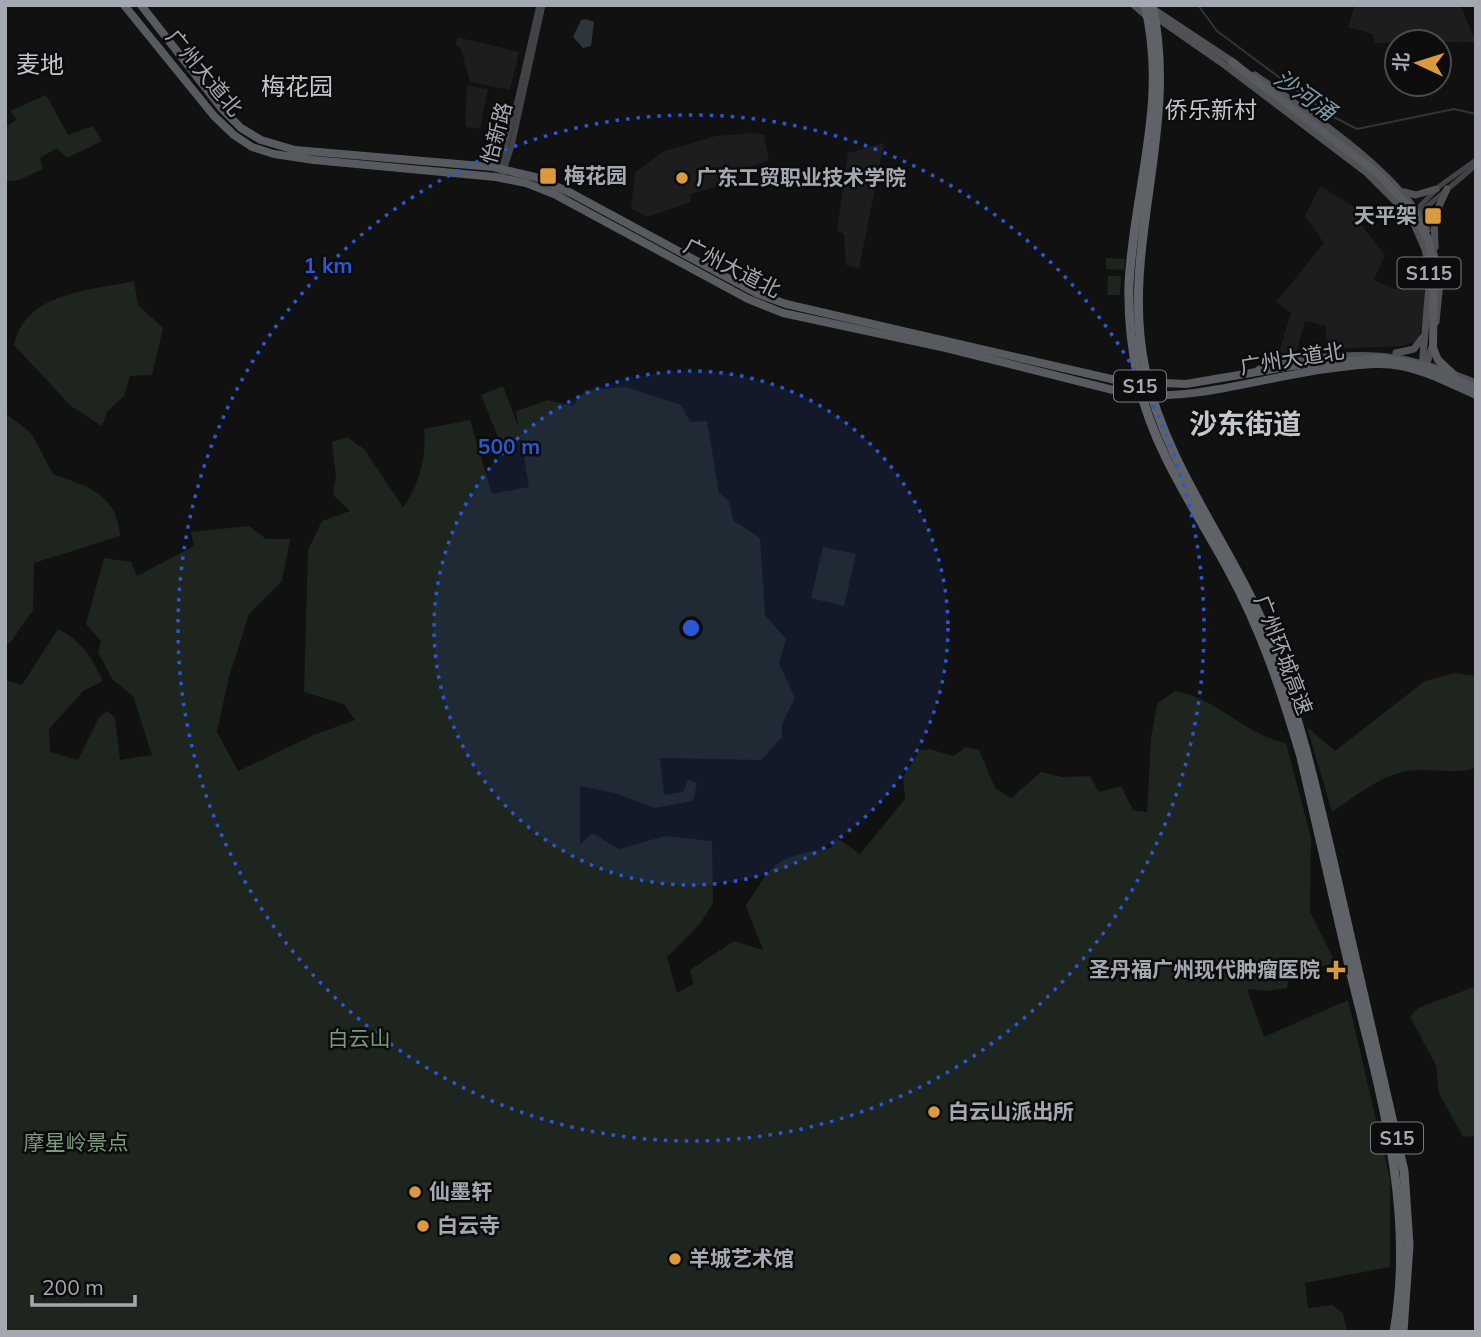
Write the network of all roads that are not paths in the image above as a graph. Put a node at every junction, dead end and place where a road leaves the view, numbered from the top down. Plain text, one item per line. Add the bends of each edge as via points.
1 (124, 5) edge
2 (141, 5) edge
3 (541, 5) edge
4 (1133, 5) edge
5 (1148, 5) edge
6 (1175, 31) junction
7 (1232, 62) junction
8 (1476, 162) edge
9 (503, 172) junction
10 (1436, 189) junction
11 (1447, 189) junction
12 (1403, 192) junction
13 (1416, 213) junction
14 (1436, 254) junction
15 (1426, 331) junction
16 (1433, 342) junction
17 (1376, 354) junction
18 (1425, 363) junction
19 (1423, 372) junction
20 (1452, 373) junction
21 (1237, 377) junction
22 (1473, 385) edge
23 (1476, 395) edge
24 (1362, 1003) junction
25 (1394, 1332) edge
26 (1403, 1332) edge

1 - 9 highway, 广州大道北 via 220,122 253,147 314,160
2 - 9 highway, 广州大道北 via 222,109 261,141 295,150
3 - 9 main road, 怡新路
4 - 6 main road
5 - 6 main road, S115
5 - 7 main road, S115
5 - 24 highway, 广州环城高速 / S15 via 1153,116 1129,284 1140,385 1163,450 1252,616 1299,736
6 - 13 main road, S115
7 - 12 main road, S115 via 1331,132
7 - 22 highway via 1390,184 1415,213 1428,239 1435,270 1433,348 1443,366
8 - 10 main road
8 - 11 main road
9 - 19 highway, 广州大道北 via 554,194 772,310 1103,389 1165,395 1293,372 1373,364
9 - 21 highway, 广州大道北 via 555,185 742,286 786,304 1107,379 1173,385
10 - 12 main road via 1416,195
10 - 13 main road
11 - 13 main road
11 - 14 main road via 1434,217
12 - 13 main road, S115
13 - 14 main road, S115
13 - 15 main road, S115 via 1428,263
14 - 16 main road, S115 via 1440,288
15 - 17 main road via 1410,351
15 - 18 main road, S115
16 - 18 main road, S115
16 - 20 main road
17 - 18 main road, 广州大道北
17 - 21 main road, 广州大道北 via 1282,362
18 - 19 main road, S115
18 - 20 main road, 广州大道北
19 - 23 highway, 广州大道北
20 - 22 main road, 广州大道北
21 - 22 highway, 广州大道北 via 1292,366 1388,358 1426,366
24 - 25 highway, 广州环城高速 / S15 via 1396,1180 1401,1259
24 - 26 highway, 广州环城高速 / S15 via 1404,1171 1409,1232

